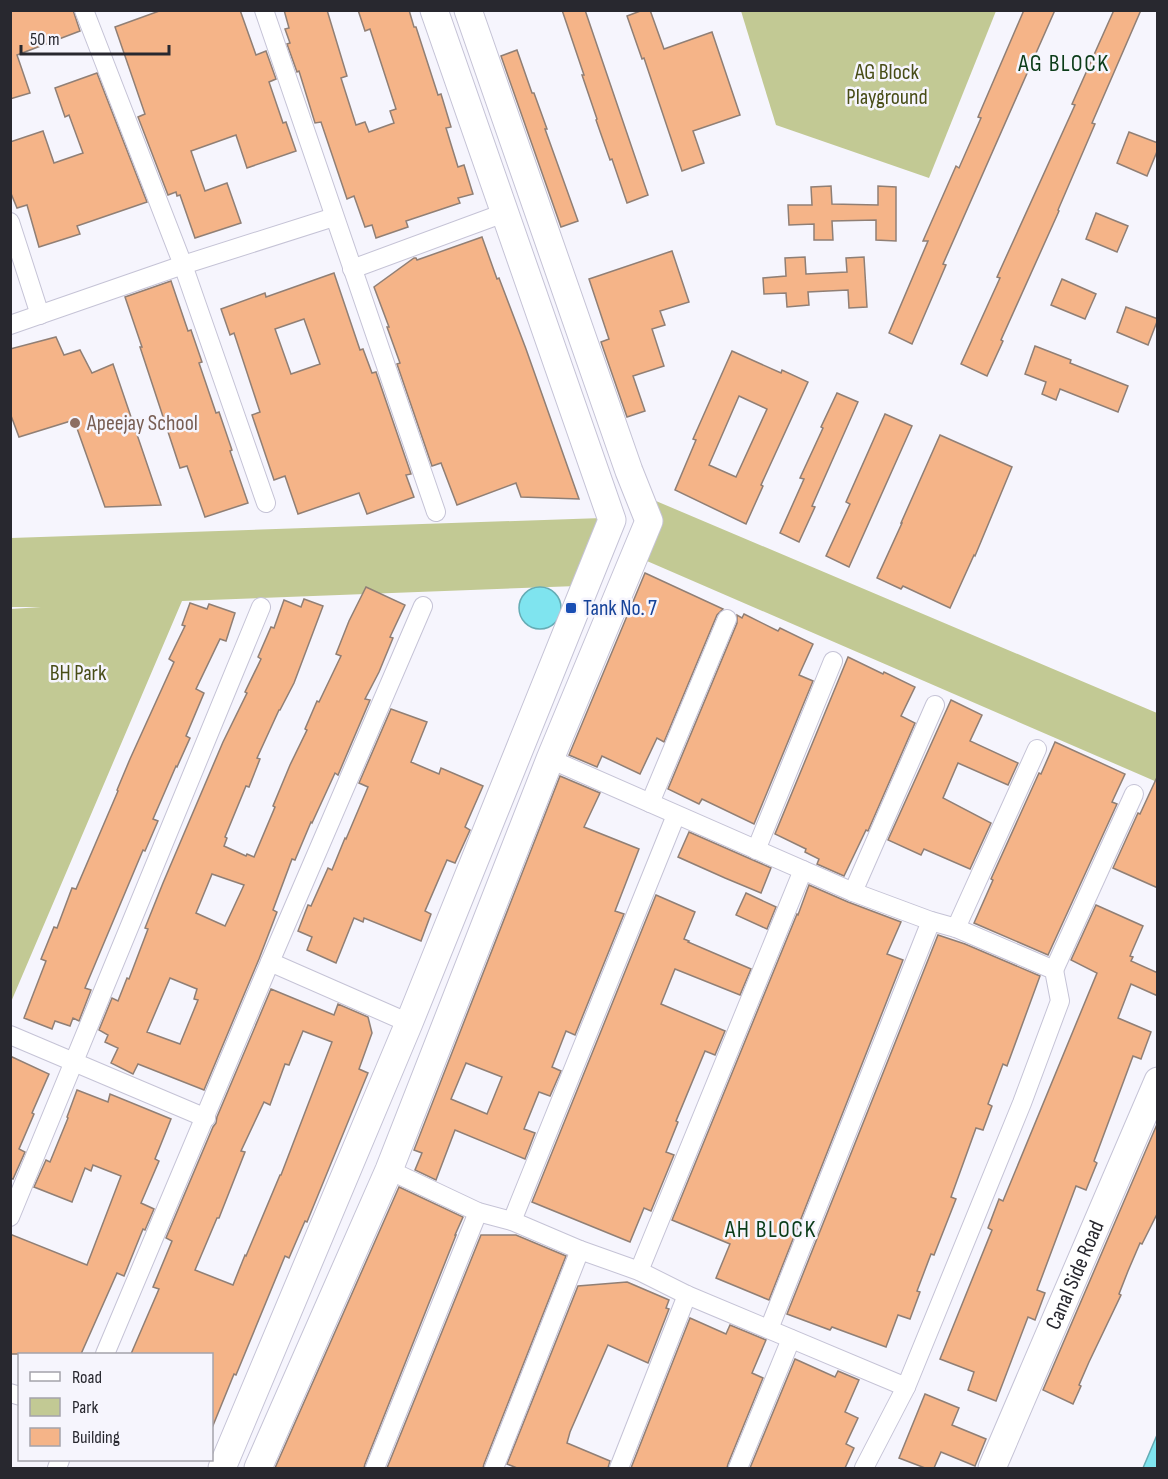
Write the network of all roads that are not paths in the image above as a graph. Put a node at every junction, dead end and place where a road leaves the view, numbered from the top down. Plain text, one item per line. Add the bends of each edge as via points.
1 (84, 10) edge
2 (264, 10) edge
3 (434, 10) edge
4 (468, 10) edge
5 (504, 213) junction
6 (334, 217) junction
7 (10, 222) edge
8 (183, 265) junction
9 (352, 269) junction
10 (40, 315) junction
11 (10, 325) edge
12 (594, 371) junction
13 (563, 381) junction
14 (266, 503) dead end
15 (436, 512) dead end
16 (423, 606) dead end
17 (261, 607) dead end
18 (727, 619) dead end
19 (833, 661) dead end
20 (935, 705) dead end
21 (1037, 749) dead end
22 (550, 759) junction
23 (1134, 794) dead end
24 (650, 803) junction
25 (676, 815) junction
26 (756, 850) junction
27 (803, 870) junction
28 (853, 892) junction
29 (931, 921) junction
30 (447, 927) junction
31 (956, 928) junction
32 (478, 940) junction
33 (270, 962) junction
34 (1054, 970) junction
35 (409, 1023) junction
36 (10, 1035) edge
37 (74, 1062) junction
38 (1158, 1081) edge
39 (206, 1118) junction
40 (389, 1170) junction
41 (478, 1212) junction
42 (10, 1217) edge
43 (512, 1221) junction
44 (580, 1250) junction
45 (639, 1271) junction
46 (687, 1295) junction
47 (769, 1329) junction
48 (791, 1339) junction
49 (105, 1353) edge
50 (906, 1386) junction
51 (222, 1468) edge
52 (258, 1468) edge
53 (375, 1468) edge
54 (494, 1468) edge
55 (619, 1468) edge
56 (738, 1468) edge
57 (864, 1468) edge
58 (992, 1468) edge

1 - 8 street
2 - 6 street
3 - 5 main road
4 - 12 main road
5 - 9 street
5 - 13 main road
6 - 8 street
6 - 9 street
7 - 10 street
8 - 10 street
8 - 14 street
9 - 15 street
10 - 11 street
12 - 13 main road
12 - 22 main road via 649,521
13 - 30 main road via 612,520
16 - 33 street
17 - 37 street
18 - 24 street
19 - 26 street
20 - 28 street
21 - 31 street
22 - 24 street
22 - 32 main road
23 - 34 street
24 - 25 street
25 - 26 street
25 - 43 street
26 - 27 street
27 - 28 street
27 - 45 street
28 - 29 street
29 - 31 street
29 - 47 street
30 - 32 main road
30 - 35 main road
31 - 34 street
32 - 40 main road
33 - 35 street
33 - 39 street
34 - 50 street via 1060,1000 1023,1103
35 - 51 main road
36 - 37 street
37 - 39 street
37 - 42 street
38 - 58 main road, Canal Side Road
39 - 49 street
40 - 41 street
40 - 52 main road
41 - 43 street
41 - 53 street
43 - 44 street
44 - 45 street
44 - 54 street
45 - 46 street
46 - 47 street
46 - 55 street
47 - 48 street
48 - 50 street
48 - 56 street
50 - 57 street

